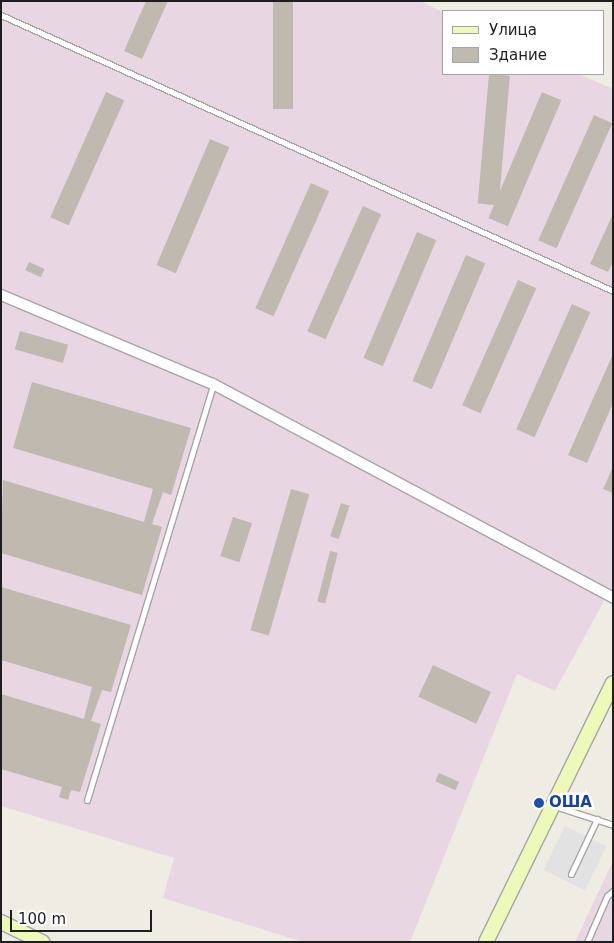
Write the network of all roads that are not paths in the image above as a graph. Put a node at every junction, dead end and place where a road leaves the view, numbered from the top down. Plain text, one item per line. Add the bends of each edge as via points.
1 (1, 15) edge
2 (613, 291) edge
3 (1, 295) edge
4 (213, 384) junction
5 (613, 598) edge
6 (613, 683) edge
7 (86, 800) dead end
8 (554, 806) junction
9 (596, 819) junction
10 (613, 825) edge
11 (571, 874) dead end
12 (613, 891) edge
13 (1, 922) edge
14 (42, 942) edge
15 (486, 942) edge
16 (587, 942) edge

1 - 2 lane
3 - 4 street
4 - 5 street
4 - 7 lane
6 - 8 street
8 - 9 lane
8 - 15 street
9 - 10 lane
9 - 11 lane
12 - 16 lane via 607,896
13 - 14 street

